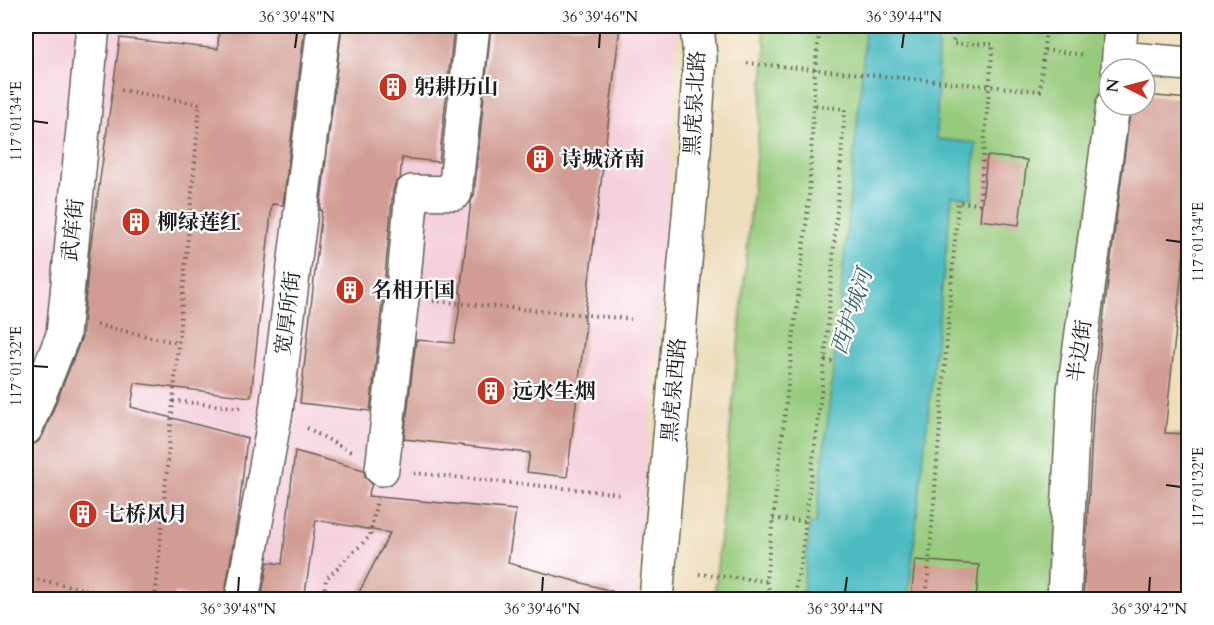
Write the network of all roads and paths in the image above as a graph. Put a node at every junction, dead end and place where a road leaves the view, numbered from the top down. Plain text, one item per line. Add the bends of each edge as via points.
1 (93, 26) edge
2 (324, 26) edge
3 (473, 26) edge
4 (697, 26) edge
5 (854, 26) edge
6 (955, 26) edge
7 (1046, 26) edge
8 (1121, 26) edge
9 (820, 27) edge
10 (1044, 50) junction
11 (1119, 57) edge
12 (1097, 60) edge
13 (747, 63) dead end
14 (1157, 64) edge
15 (1188, 64) edge
16 (815, 70) junction
17 (88, 84) junction
18 (989, 87) junction
19 (813, 105) junction
20 (1111, 117) edge
21 (692, 181) joint
22 (402, 299) junction
23 (65, 318) junction
24 (631, 319) dead end
25 (178, 343) junction
26 (825, 360) junction
27 (834, 362) dead end
28 (26, 428) edge
29 (382, 469) junction
30 (622, 494) dead end
31 (773, 519) junction
32 (805, 521) junction
33 (699, 574) dead end
34 (26, 577) edge
35 (766, 581) junction
36 (134, 600) edge
37 (155, 600) edge
38 (242, 600) edge
39 (323, 600) edge
40 (656, 600) edge
41 (773, 600) edge
42 (795, 600) edge
43 (926, 600) edge
44 (1064, 600) edge

1 - 17 street, 武库街
2 - 38 street, 宽厚所街 via 276,411
3 - 22 street via 455,193 412,192
4 - 21 street, 黑虎泉北路 via 700,57
5 - 9 path via 854,33
6 - 18 path via 953,44 993,44
7 - 10 path
8 - 11 street
9 - 16 path
10 - 12 path
10 - 18 path via 1040,91
13 - 16 path
14 - 15 street
16 - 18 path
16 - 19 path
17 - 23 street, 武库街
17 - 25 path via 200,104
18 - 43 path via 978,204 958,202
19 - 26 path via 845,109
19 - 31 path via 809,198
20 - 44 street, 半边街 via 1074,392
21 - 40 street, 黑虎泉西路
22 - 24 path
22 - 29 street
23 - 25 path
23 - 28 street, 武库街 via 63,335
25 - 37 path
26 - 27 path
26 - 32 path
29 - 30 path
29 - 39 path via 370,536 326,579
31 - 32 path
31 - 35 path
32 - 42 path
33 - 35 path
34 - 36 path
35 - 41 path

